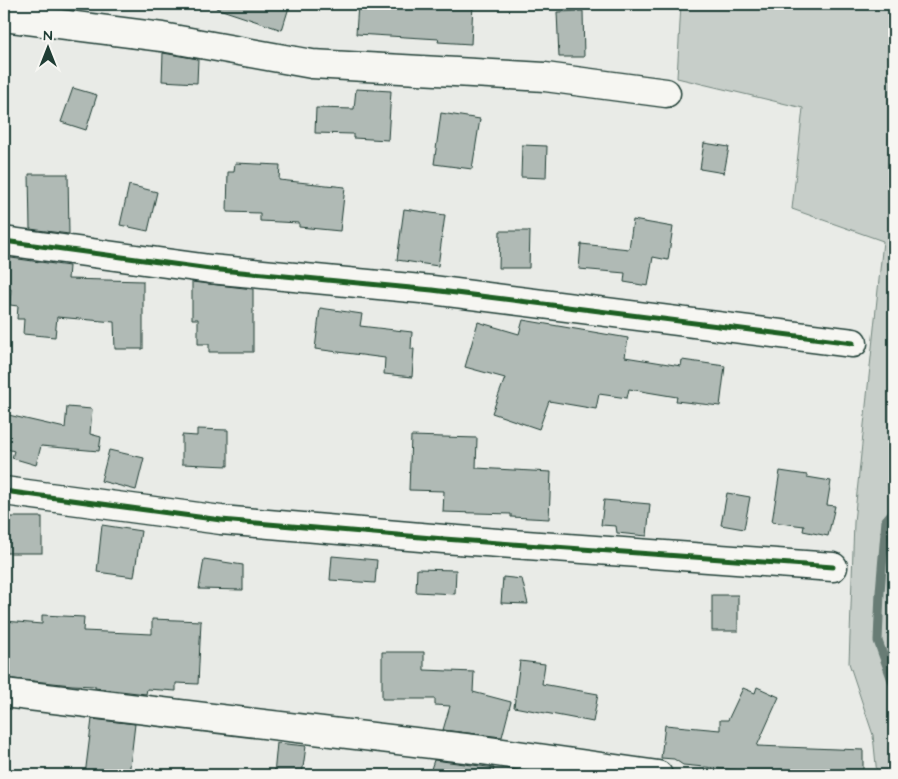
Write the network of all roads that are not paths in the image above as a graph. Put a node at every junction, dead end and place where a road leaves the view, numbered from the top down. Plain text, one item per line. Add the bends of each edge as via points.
1 (4, 16) edge
2 (666, 93) dead end
3 (4, 241) edge
4 (853, 343) dead end
5 (4, 491) edge
6 (833, 567) dead end
7 (4, 693) edge
8 (658, 775) edge

1 - 2 street via 162,37 312,64 545,77
3 - 4 street
5 - 6 street via 221,520
7 - 8 street via 482,750

